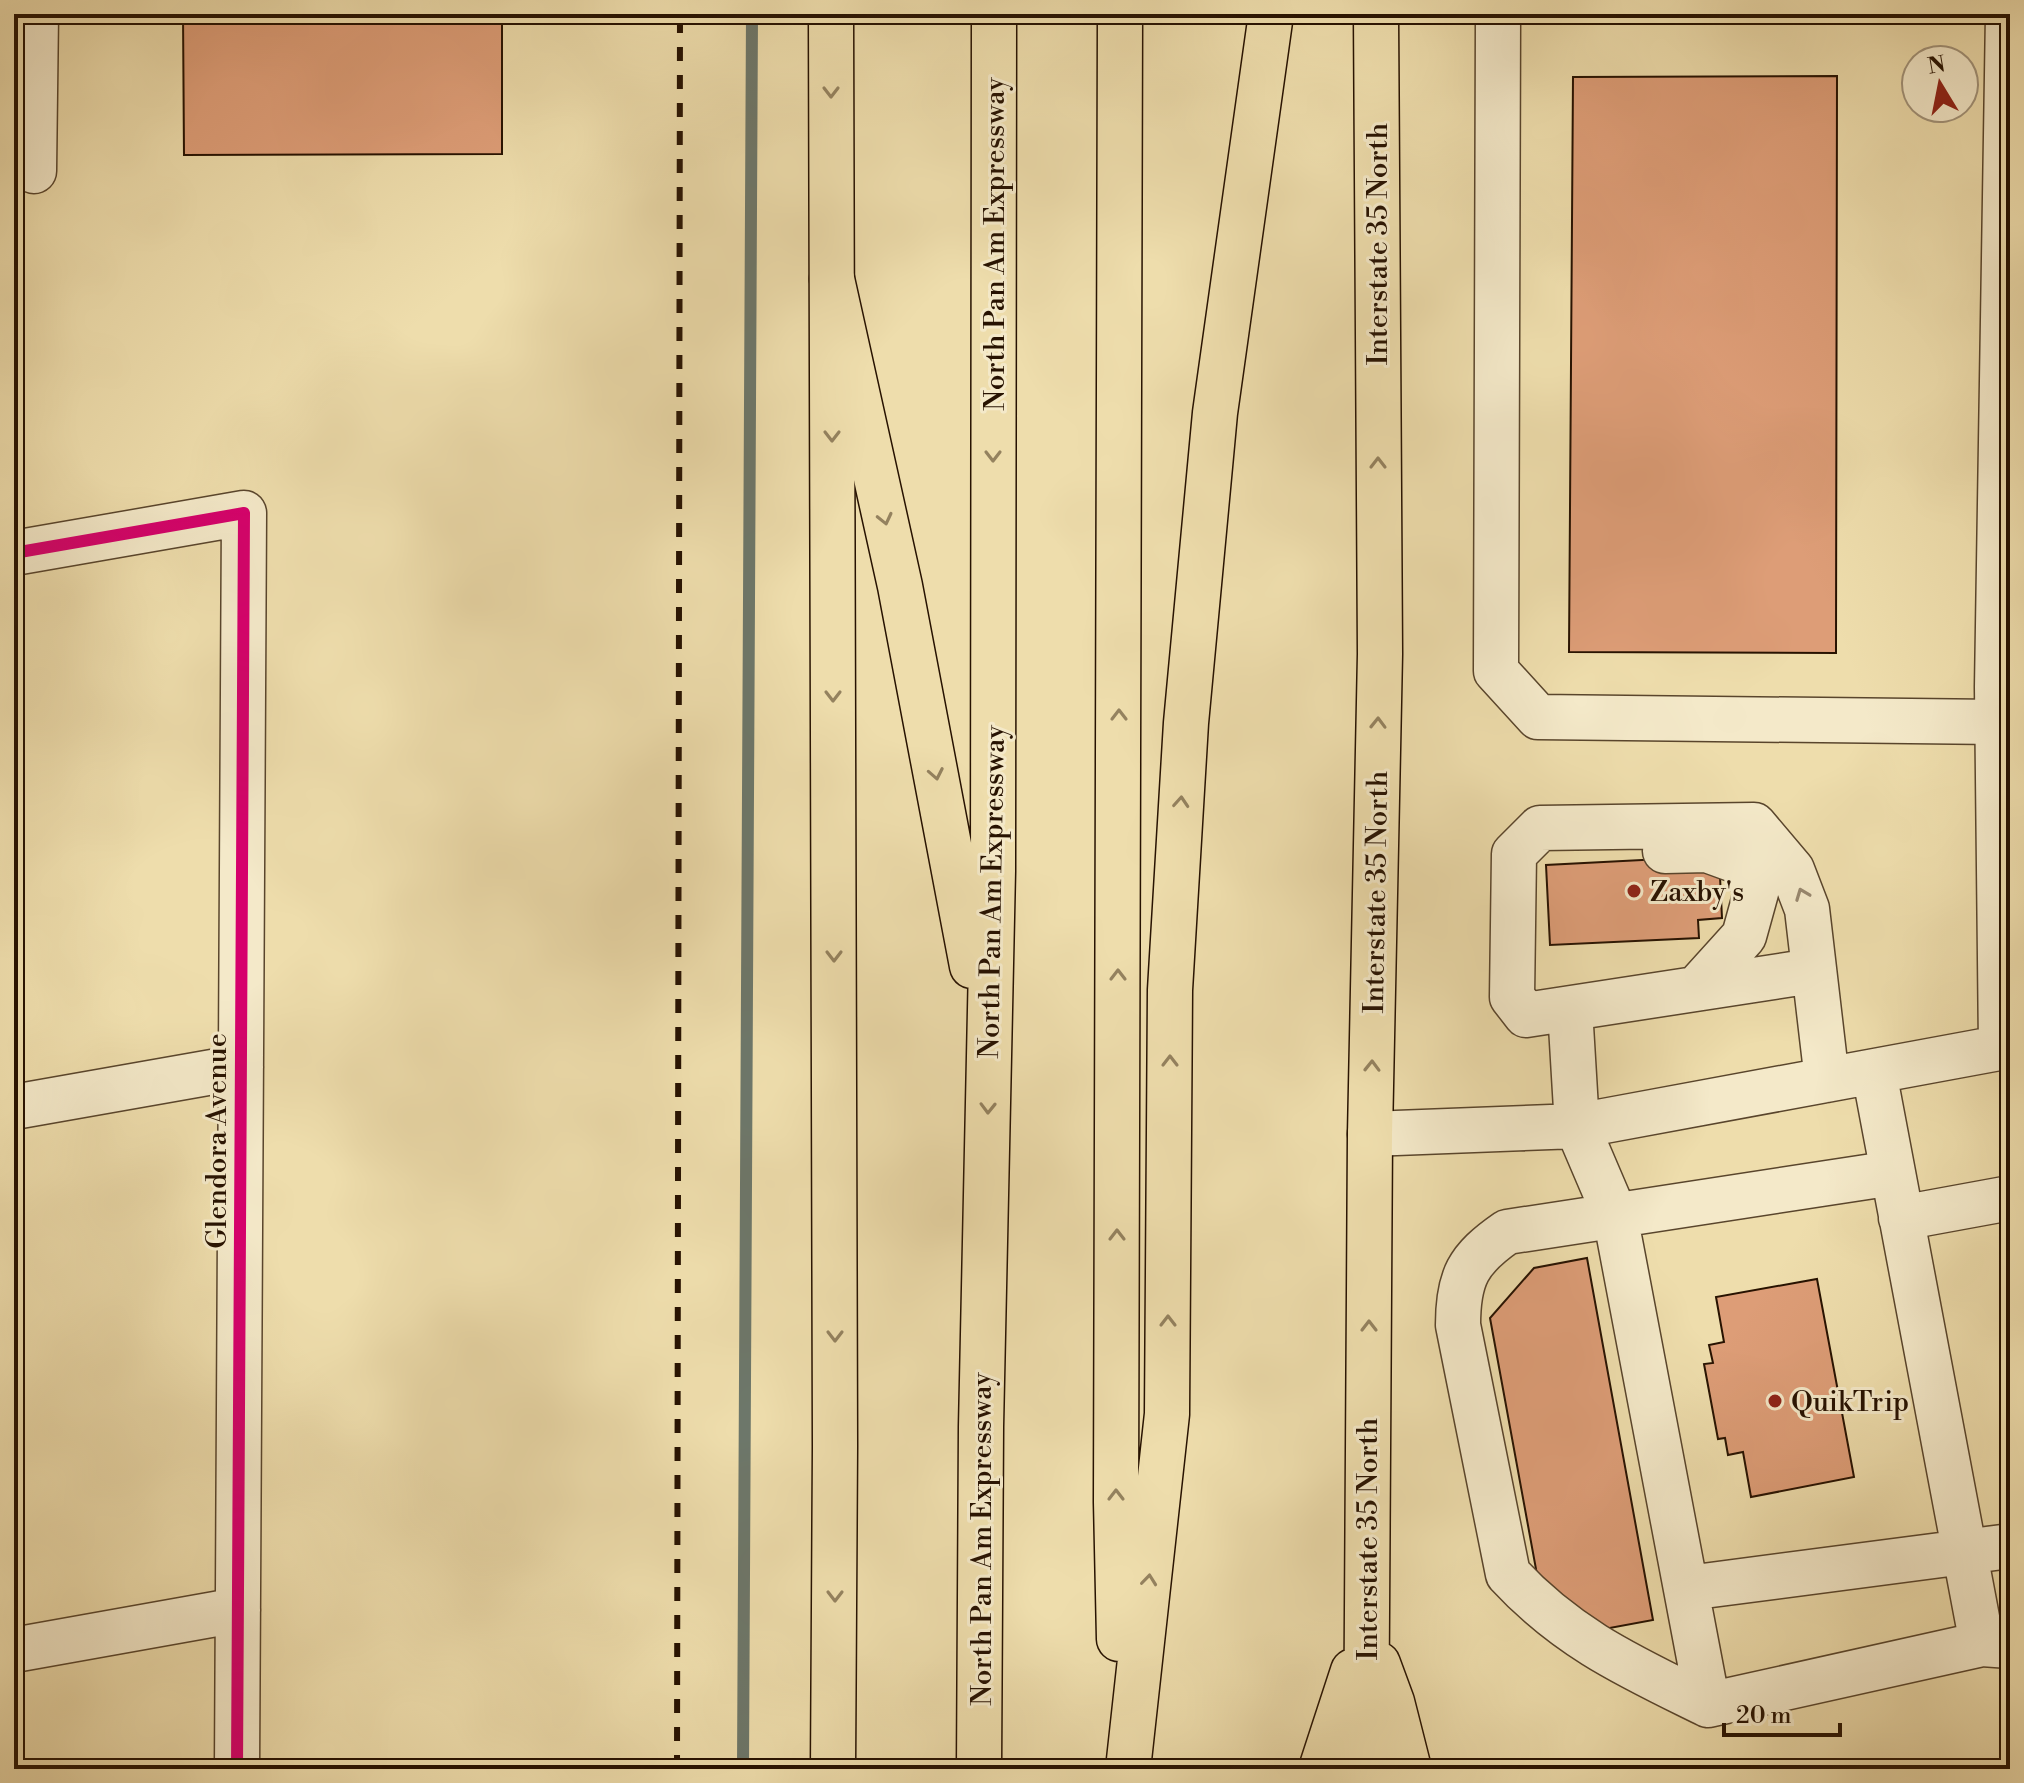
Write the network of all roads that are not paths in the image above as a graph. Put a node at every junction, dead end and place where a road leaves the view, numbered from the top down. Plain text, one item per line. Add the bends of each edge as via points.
1 (36, 14) edge
2 (831, 14) edge
3 (994, 14) edge
4 (1120, 14) edge
5 (1271, 14) edge
6 (1376, 14) edge
7 (1498, 14) edge
8 (2008, 14) edge
9 (2009, 106) edge
10 (34, 171) dead end
11 (832, 279) junction
12 (14, 553) edge
13 (1998, 722) junction
14 (1514, 854) junction
15 (2005, 945) edge
16 (1812, 971) junction
17 (1697, 988) junction
18 (1570, 1009) junction
19 (2006, 1047) edge
20 (989, 1055) junction
21 (241, 1067) junction
22 (1874, 1072) junction
23 (1827, 1080) junction
24 (14, 1107) edge
25 (1577, 1126) junction
26 (1370, 1134) junction
27 (1893, 1173) junction
28 (2010, 1198) edge
29 (1615, 1215) junction
30 (1901, 1218) junction
31 (2010, 1546) edge
32 (1963, 1555) junction
33 (1688, 1588) junction
34 (238, 1610) junction
35 (1366, 1631) junction
36 (1996, 1645) edge
37 (14, 1650) edge
38 (1708, 1705) junction
39 (834, 1762) edge
40 (237, 1769) edge
41 (979, 1769) edge
42 (1125, 1769) edge
43 (1321, 1769) edge
44 (1366, 1769) edge
45 (1409, 1769) edge

1 - 10 street
2 -> 11 main road
3 -> 20 main road, North Pan Am Expressway
42 -> 4 main road via 1116,1502
42 -> 5 main road via 1167,1414 1170,990 1187,708 1215,413
26 -> 6 main road, Interstate 35 North via 1380,654
7 - 13 street via 1496,671 1538,717
8 - 9 street
9 - 13 street
11 -> 20 main road via 900,586
11 -> 39 main road
12 - 21 street, Glendora Avenue via 244,513
13 - 15 street
16 -> 14 street via 1807,909 1792,870 1754,825 1540,828
14 - 17 street via 1707,850 1740,862 1757,889 1744,936
14 - 18 street via 1512,997 1526,1015
15 - 19 street
16 - 17 street
16 - 23 street
17 - 18 street
18 - 25 street
19 - 22 street
20 -> 41 main road, North Pan Am Expressway
21 - 24 street
21 - 34 street, Glendora Avenue
22 - 23 street
22 - 27 street
23 - 25 street
25 - 26 street
25 - 29 street
35 -> 26 main road, Interstate 35 North
27 - 29 street
27 - 30 street
28 - 30 street
29 - 33 street
29 - 38 street via 1507,1232 1478,1252 1458,1289 1458,1325 1508,1574 1534,1602 1600,1653
30 - 32 street
31 - 32 street
32 - 33 street
32 - 36 street
33 - 38 street
34 - 37 street
34 - 40 street, Glendora Avenue
35 - 43 main road
35 - 44 main road, Interstate 35 North
35 - 45 main road
36 - 38 street

